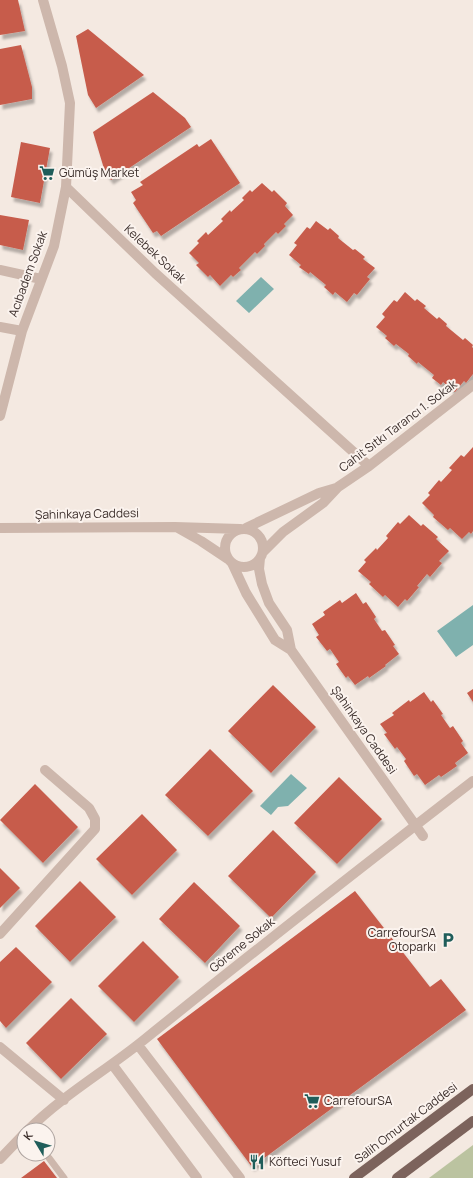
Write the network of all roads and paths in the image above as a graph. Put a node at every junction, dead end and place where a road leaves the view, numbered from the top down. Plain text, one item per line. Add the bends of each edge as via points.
1 (43, 0) edge
2 (66, 187) junction
3 (0, 270) edge
4 (41, 279) junction
5 (0, 327) edge
6 (22, 331) junction
7 (473, 385) edge
8 (0, 416) edge
9 (368, 466) junction
10 (338, 487) junction
11 (175, 526) junction
12 (0, 528) edge
13 (243, 528) junction
14 (261, 555) junction
15 (230, 561) junction
16 (291, 650) junction
17 (46, 770) dead end
18 (473, 781) edge
19 (416, 825) junction
20 (423, 836) dead end
21 (0, 934) edge
22 (138, 1045) junction
23 (0, 1047) edge
24 (112, 1064) junction
25 (473, 1089) edge
26 (64, 1100) junction
27 (473, 1121) edge
28 (36, 1122) edge
29 (16, 1142) edge
30 (0, 1159) edge
31 (52, 1162) edge
32 (64, 1178) edge
33 (197, 1178) edge
34 (240, 1178) edge
35 (354, 1178) edge
36 (396, 1178) edge

1 - 2 street via 70,103
2 - 4 street, Acıbadem Sokak via 54,246
2 - 9 street, Kelebek Sokak via 155,273
3 - 4 street
4 - 6 street, Acıbadem Sokak
5 - 6 street
6 - 8 street, Acıbadem Sokak
7 - 9 street, Cahit Sıtkı Tarancı 1. Sokak
9 - 10 street, Cahit Sıtkı Tarancı 1. Sokak
10 - 13 street via 319,493
10 - 14 street via 323,503 283,532
11 - 12 street, Şahinkaya Caddesi
11 - 13 street, Şahinkaya Caddesi
11 - 15 street
13 - 14 street via 258,534 263,546
13 - 15 street via 234,531 226,541 225,553
14 - 15 street via 256,563 250,566 238,566
14 - 16 street via 259,570 262,584 269,603 287,630
15 - 16 street via 275,640
16 - 19 street, Şahinkaya Caddesi
17 - 21 street via 89,808 95,819 95,829
18 - 19 street, Göreme Sokak
19 - 20 street, Şahinkaya Caddesi
19 - 22 street, Göreme Sokak
22 - 24 street, Göreme Sokak
22 - 34 street
23 - 26 street
24 - 26 street, Göreme Sokak
24 - 33 street
25 - 35 main road, Salih Omurtak Caddesi
26 - 28 street, Göreme Sokak
27 - 36 main road
29 - 30 street
31 - 32 lane

